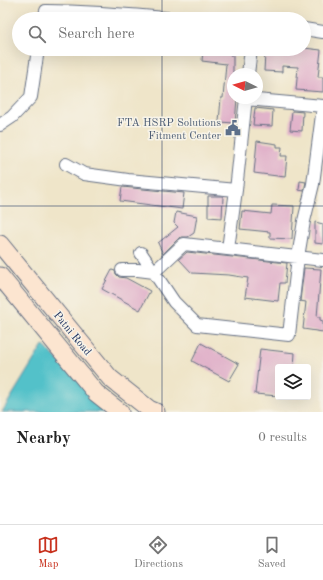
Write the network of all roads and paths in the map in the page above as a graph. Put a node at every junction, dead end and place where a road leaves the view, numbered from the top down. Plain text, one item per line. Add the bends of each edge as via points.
1 (46, 12) edge
2 (94, 12) edge
3 (311, 30) edge
4 (323, 32) edge
5 (37, 56) edge
6 (250, 56) edge
7 (249, 68) edge
8 (263, 100) edge
9 (245, 104) edge
10 (323, 106) edge
11 (0, 125) edge
12 (66, 164) dead end
13 (318, 184) edge
14 (236, 190) junction
15 (0, 244) edge
16 (228, 249) junction
17 (141, 253) dead end
18 (298, 257) junction
19 (323, 260) edge
20 (122, 270) dead end
21 (154, 272) junction
22 (0, 276) edge
23 (120, 412) edge
24 (156, 412) edge

1 - 2 street
3 - 4 street
5 - 11 street via 31,97 12,117
6 - 7 street
8 - 10 street
9 - 14 street
10 - 13 street
12 - 14 street via 84,174
13 - 18 street via 304,220
14 - 16 street
15 - 24 main road, Patni Road via 110,378
16 - 18 street
16 - 21 street via 184,244
17 - 21 street
18 - 19 street
18 - 21 street via 289,335 197,325 174,302
20 - 21 street
22 - 23 main road, Patni Road via 96,393

